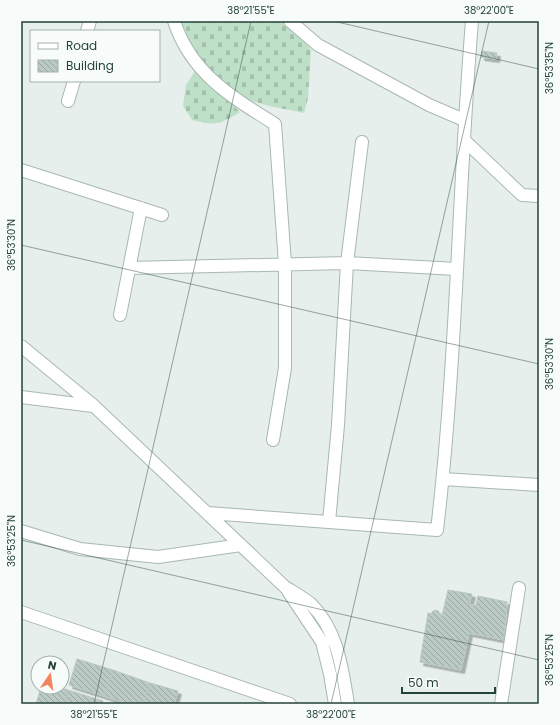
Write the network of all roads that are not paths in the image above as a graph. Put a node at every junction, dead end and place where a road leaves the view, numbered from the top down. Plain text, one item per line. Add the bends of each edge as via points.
1 (174, 21) edge
2 (472, 21) edge
3 (296, 23) edge
4 (74, 82) edge
5 (68, 102) dead end
6 (464, 120) junction
7 (464, 140) junction
8 (362, 142) dead end
9 (21, 170) edge
10 (539, 196) edge
11 (141, 208) junction
12 (162, 214) dead end
13 (347, 263) junction
14 (284, 264) junction
15 (129, 268) junction
16 (457, 269) junction
17 (120, 315) dead end
18 (21, 346) edge
19 (21, 397) edge
20 (94, 406) junction
21 (273, 440) dead end
22 (443, 479) junction
23 (539, 485) edge
24 (208, 513) junction
25 (329, 522) junction
26 (21, 531) edge
27 (241, 545) junction
28 (285, 587) junction
29 (519, 588) dead end
30 (21, 612) edge
31 (290, 704) edge
32 (335, 704) edge
33 (348, 704) edge
34 (501, 704) edge

1 - 14 street via 180,40 197,65 230,95 274,124
2 - 6 street
3 - 6 street via 318,45 429,105
4 - 5 street
6 - 7 street
7 - 10 street via 522,195
7 - 16 street
8 - 13 street
9 - 11 street
11 - 12 street
11 - 15 street
13 - 14 street
13 - 16 street
13 - 25 street via 338,425
14 - 15 street
14 - 21 street via 285,368
15 - 17 street
16 - 22 street
18 - 20 street
19 - 20 street
20 - 24 street
22 - 23 street
22 - 25 street via 437,530
24 - 25 street
24 - 27 street
26 - 27 street via 80,549 158,557
27 - 28 street
28 - 32 street via 322,642
28 - 33 street via 311,604 334,636
29 - 34 street
30 - 31 street

